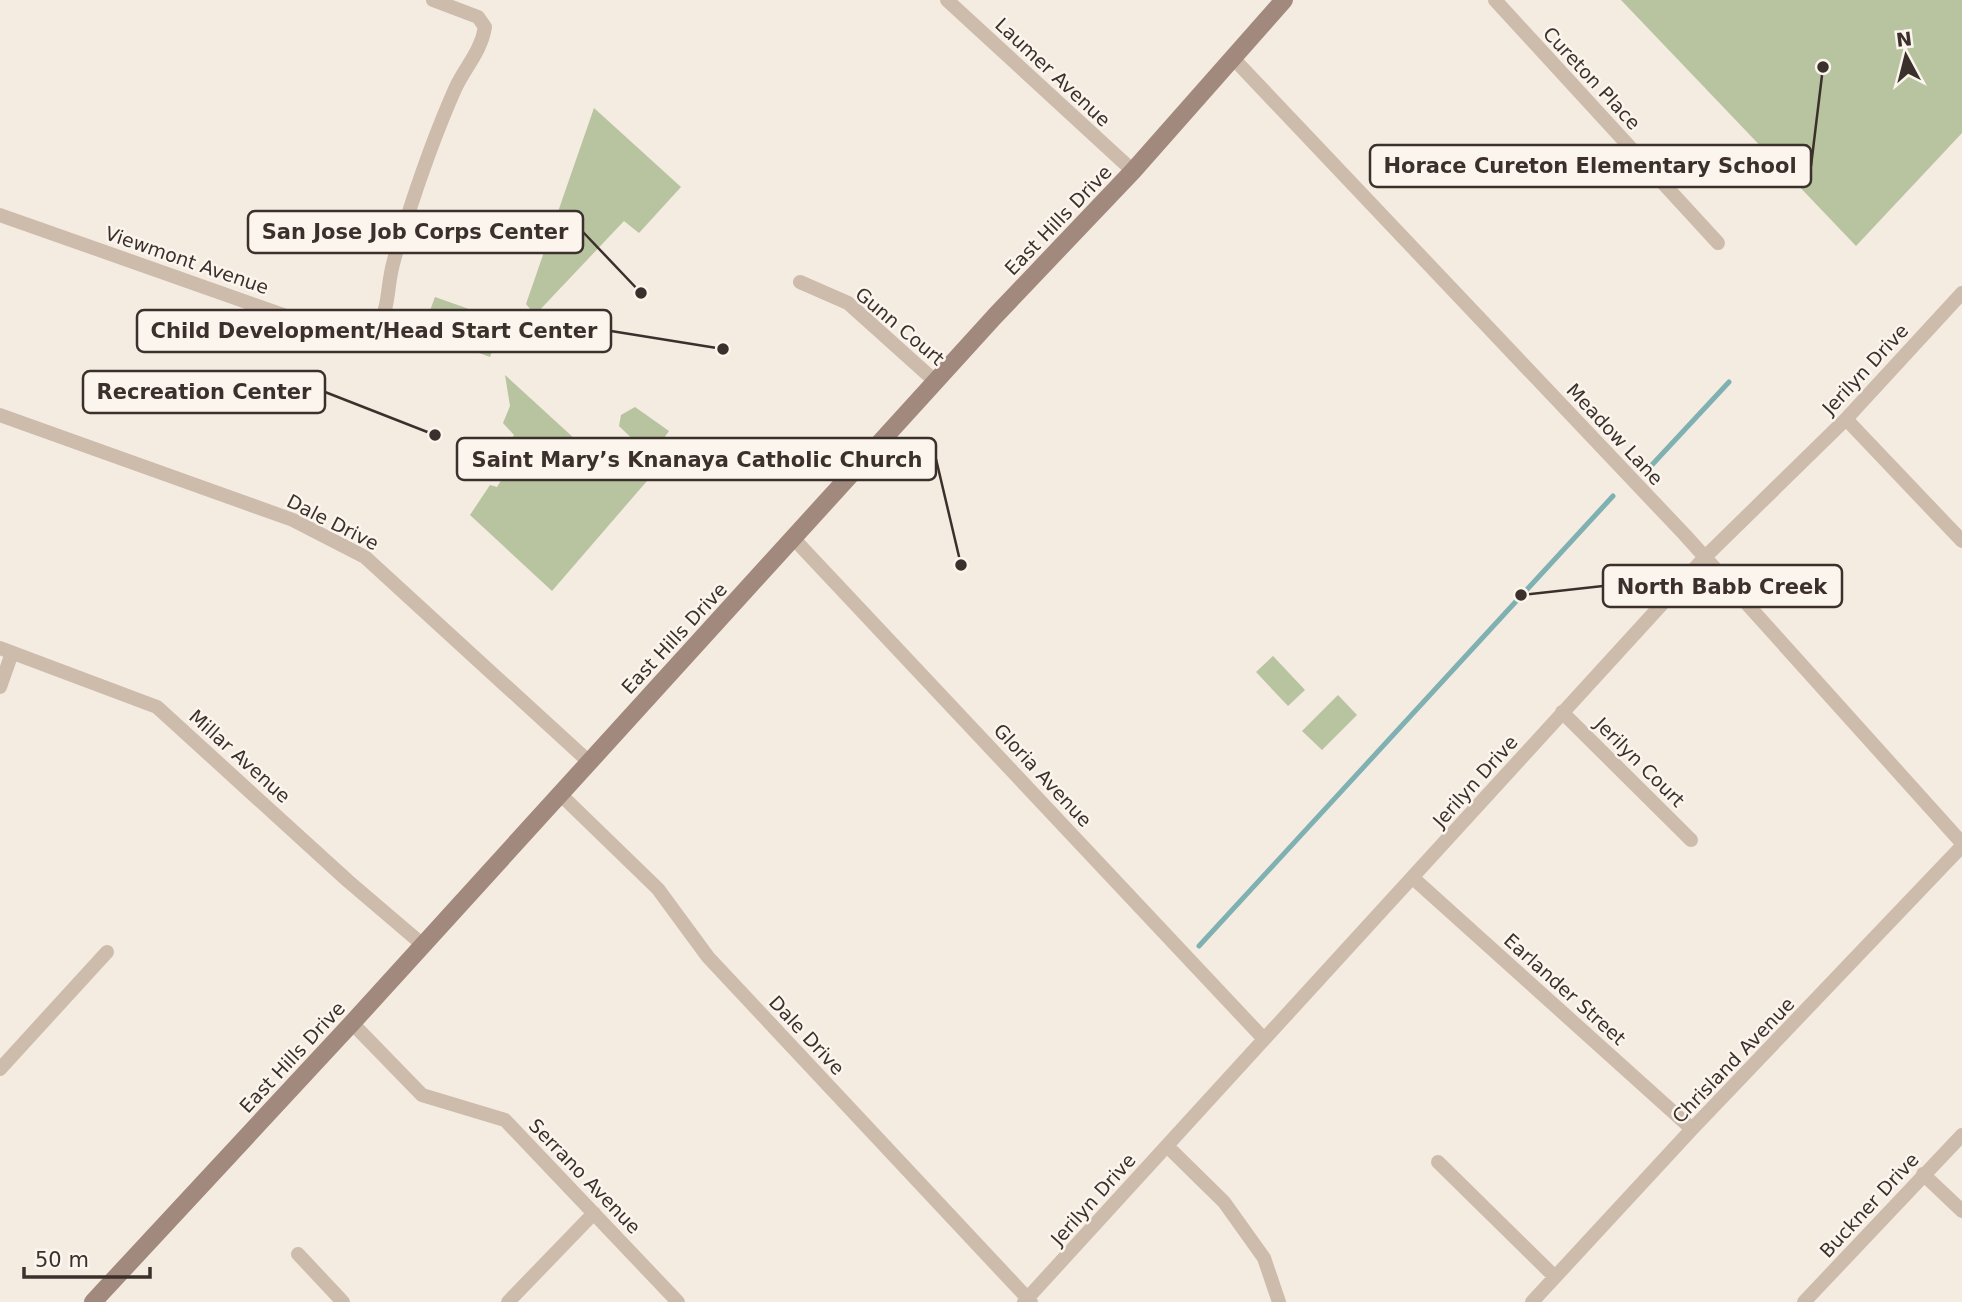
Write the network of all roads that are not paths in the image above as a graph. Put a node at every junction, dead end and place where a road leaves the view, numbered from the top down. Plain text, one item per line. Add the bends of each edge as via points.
1 (433, 0) edge
2 (947, 0) edge
3 (1284, 0) edge
4 (1494, 0) edge
5 (1232, 57) junction
6 (1133, 171) junction
7 (0, 215) edge
8 (1718, 243) dead end
9 (800, 282) dead end
10 (1962, 293) edge
11 (936, 382) junction
12 (0, 415) edge
13 (1846, 419) junction
14 (794, 539) junction
15 (1962, 541) edge
16 (1705, 557) junction
17 (6, 650) edge
18 (0, 687) edge
19 (1562, 712) junction
20 (589, 761) junction
21 (559, 793) junction
22 (1691, 840) dead end
23 (1962, 844) edge
24 (1413, 878) junction
25 (423, 945) junction
26 (107, 952) dead end
27 (352, 1023) junction
28 (1263, 1038) junction
29 (0, 1069) edge
30 (1692, 1129) junction
31 (1962, 1135) edge
32 (1167, 1146) junction
33 (1438, 1162) dead end
34 (1923, 1174) junction
35 (1962, 1211) edge
36 (594, 1213) junction
37 (298, 1254) dead end
38 (1555, 1277) junction
39 (1028, 1301) edge
40 (93, 1302) edge
41 (342, 1302) edge
42 (508, 1302) edge
43 (678, 1302) edge
44 (1279, 1302) edge
45 (1532, 1302) edge
46 (1804, 1302) edge

1 - 7 street, Viewmont Avenue via 478,17 485,27 482,45 456,86 415,195 391,274 390,300 378,326 362,338 343,336
2 - 6 street, Laumer Avenue
3 - 5 street, East Hills Drive
4 - 8 street, Cureton Place
5 - 6 street, East Hills Drive
5 - 16 street, Meadow Lane
6 - 11 street, East Hills Drive
9 - 11 street, Gunn Court via 848,303
10 - 13 street, Jerilyn Drive
11 - 14 street, East Hills Drive
12 - 20 street, Dale Drive via 293,520 365,556
13 - 15 street
13 - 16 street, Jerilyn Drive
14 - 20 street, East Hills Drive
14 - 28 street, Gloria Avenue
16 - 19 street, Jerilyn Drive
16 - 23 street, Meadow Lane
17 - 18 street
17 - 25 street, Millar Avenue via 157,707
19 - 22 street, Jerilyn Court
19 - 24 street, Jerilyn Drive
20 - 21 street, East Hills Drive
21 - 25 street, East Hills Drive
21 - 39 street, Dale Drive via 658,890 708,957
23 - 30 street, Chrisland Avenue
24 - 28 street, Jerilyn Drive
24 - 30 street, Earlander Street
25 - 27 street, East Hills Drive
26 - 29 street
27 - 36 street, Serrano Avenue via 422,1095 505,1120
27 - 40 street, East Hills Drive
28 - 32 street, Jerilyn Drive
30 - 38 street, Chrisland Avenue
31 - 34 street, Buckner Drive
32 - 39 street, Jerilyn Drive
32 - 44 street via 1224,1202 1264,1258
33 - 38 street
34 - 35 street
34 - 46 street, Buckner Drive
36 - 42 street
36 - 43 street, Serrano Avenue
37 - 41 street
38 - 45 street, Chrisland Avenue

